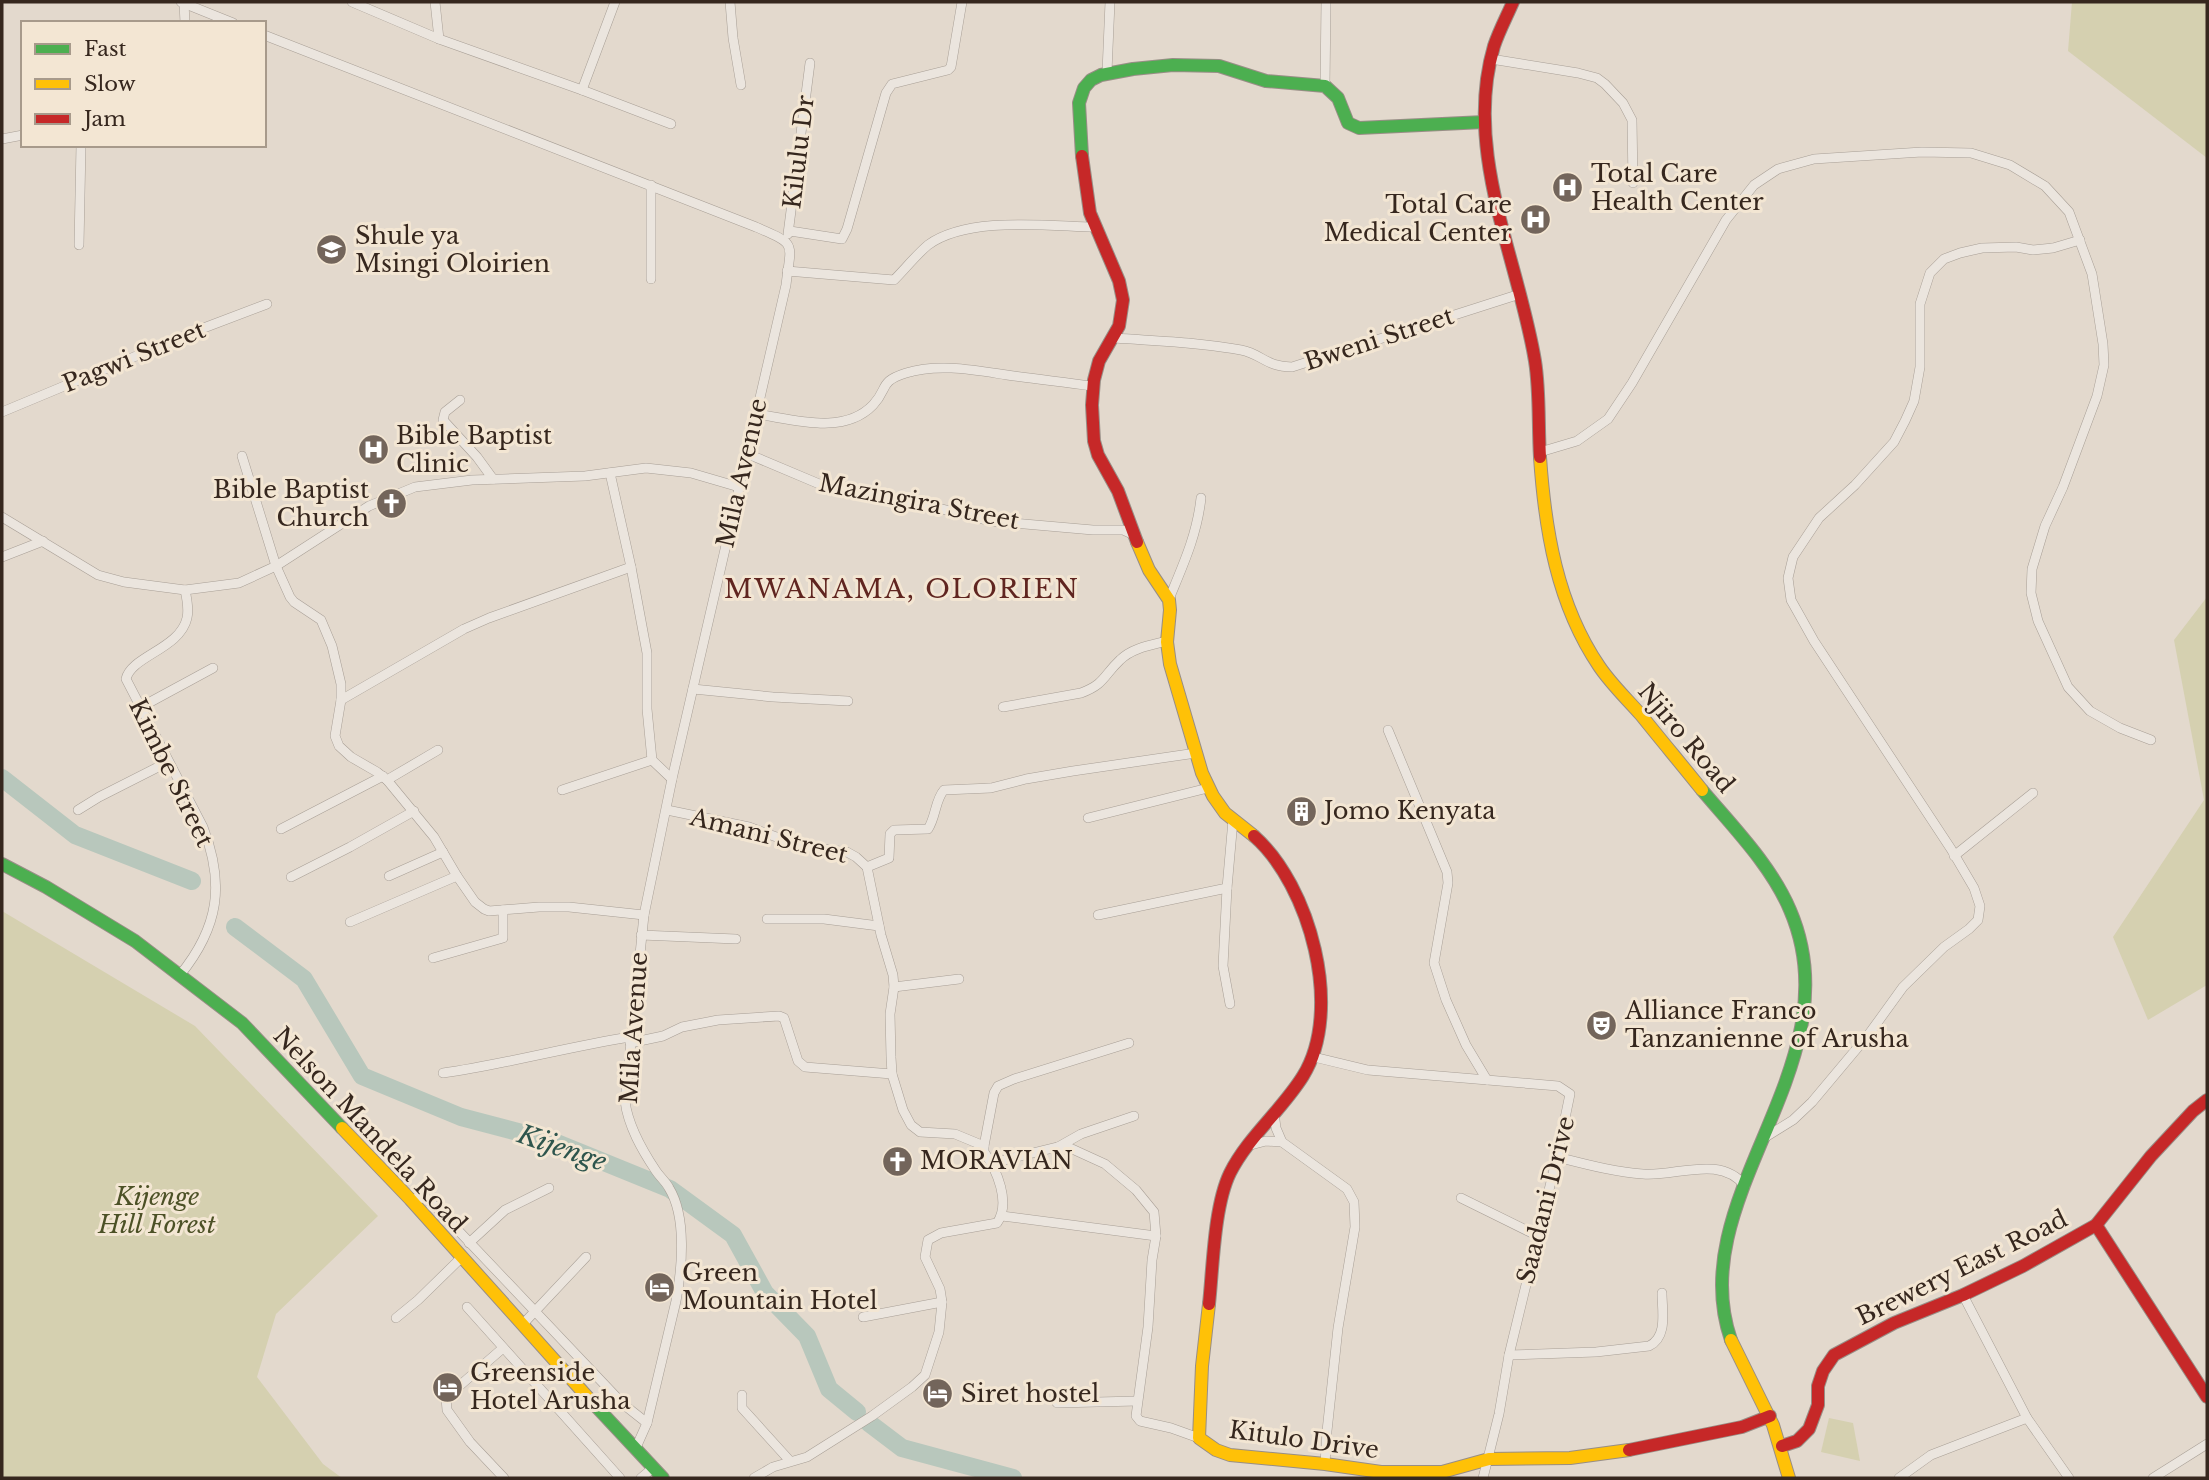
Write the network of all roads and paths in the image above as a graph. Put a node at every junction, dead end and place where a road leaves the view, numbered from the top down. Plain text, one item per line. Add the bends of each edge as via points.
1 (182, 2) edge
2 (352, 2) edge
3 (435, 2) edge
4 (615, 2) edge
5 (730, 2) edge
6 (962, 2) edge
7 (1110, 2) edge
8 (1326, 2) edge
9 (1513, 2) edge
10 (185, 21) edge
11 (228, 21) edge
12 (266, 36) edge
13 (439, 39) junction
14 (1491, 59) junction
15 (810, 62) dead end
16 (1107, 72) junction
17 (741, 85) dead end
18 (1325, 86) junction
19 (582, 90) junction
20 (1484, 122) junction
21 (671, 124) dead end
22 (21, 135) edge
23 (2, 139) edge
24 (80, 147) edge
25 (1633, 183) dead end
26 (651, 185) junction
27 (1094, 227) junction
28 (787, 236) junction
29 (2080, 240) junction
30 (79, 244) dead end
31 (788, 271) junction
32 (651, 279) dead end
33 (1520, 294) junction
34 (267, 304) dead end
35 (1115, 338) junction
36 (1092, 386) junction
37 (460, 400) dead end
38 (2, 412) edge
39 (756, 414) junction
40 (1540, 452) junction
41 (748, 454) junction
42 (242, 456) dead end
43 (610, 474) junction
44 (493, 479) junction
45 (739, 487) junction
46 (1201, 498) dead end
47 (2, 517) edge
48 (1136, 537) junction
49 (43, 541) junction
50 (2, 557) edge
51 (276, 566) junction
52 (631, 567) junction
53 (185, 590) junction
54 (1169, 599) junction
55 (1167, 641) junction
56 (213, 668) dead end
57 (693, 688) junction
58 (341, 700) junction
59 (848, 701) dead end
60 (141, 707) junction
61 (1003, 707) dead end
62 (1388, 730) dead end
63 (2151, 740) dead end
64 (438, 750) dead end
65 (1196, 752) junction
66 (652, 760) junction
67 (168, 762) junction
68 (385, 778) junction
69 (672, 779) junction
70 (1208, 788) junction
71 (562, 790) dead end
72 (2033, 793) dead end
73 (78, 810) dead end
74 (667, 810) junction
75 (414, 811) junction
76 (1088, 818) dead end
77 (1233, 820) junction
78 (281, 829) dead end
79 (443, 852) junction
80 (1954, 856) junction
81 (2, 864) edge
82 (867, 867) junction
83 (389, 876) dead end
84 (457, 876) junction
85 (291, 877) dead end
86 (1227, 888) junction
87 (503, 910) junction
88 (644, 915) junction
89 (1098, 915) dead end
90 (767, 919) dead end
91 (350, 922) dead end
92 (879, 926) junction
93 (641, 935) junction
94 (736, 939) dead end
95 (433, 958) dead end
96 (180, 975) junction
97 (959, 979) dead end
98 (894, 987) junction
99 (1230, 1004) dead end
100 (630, 1040) junction
101 (1129, 1043) dead end
102 (1314, 1057) junction
103 (443, 1073) dead end
104 (892, 1074) junction
105 (1488, 1080) junction
106 (2207, 1100) edge
107 (1274, 1112) junction
108 (1134, 1116) dead end
109 (1764, 1138) junction
110 (1282, 1142) junction
111 (984, 1146) junction
112 (1247, 1146) junction
113 (1057, 1147) junction
114 (1557, 1157) junction
115 (992, 1163) junction
116 (1745, 1185) junction
117 (550, 1188) dead end
118 (1461, 1198) dead end
119 (410, 1199) junction
120 (1002, 1216) junction
121 (2096, 1225) junction
122 (1156, 1236) junction
123 (1538, 1236) junction
124 (469, 1243) junction
125 (586, 1257) dead end
126 (461, 1258) junction
127 (1662, 1293) dead end
128 (1963, 1295) junction
129 (942, 1302) junction
130 (467, 1307) dead end
131 (534, 1312) junction
132 (863, 1317) dead end
133 (396, 1318) dead end
134 (523, 1324) junction
135 (503, 1348) junction
136 (1509, 1355) junction
137 (742, 1395) dead end
138 (2207, 1397) edge
139 (1137, 1401) junction
140 (1057, 1404) dead end
141 (1770, 1416) junction
142 (2027, 1418) junction
143 (647, 1423) junction
144 (1199, 1438) junction
145 (2207, 1444) edge
146 (1782, 1446) junction
147 (635, 1450) junction
148 (1489, 1460) junction
149 (790, 1461) junction
150 (1325, 1464) junction
151 (653, 1468) junction
152 (504, 1478) edge
153 (620, 1478) edge
154 (641, 1478) edge
155 (663, 1478) edge
156 (754, 1478) edge
157 (1483, 1478) edge
158 (1789, 1478) edge
159 (1899, 1478) edge
160 (2069, 1478) edge
161 (2153, 1478) edge

1 - 10 street
1 - 11 street
2 - 13 street
3 - 13 street
4 - 19 street
5 - 17 street
6 - 28 street via 951,67 892,85 886,93 842,239
7 - 16 street
8 - 18 street
9 - 14 street, Njiro Road
12 - 26 street
13 - 19 street
14 - 20 street, Njiro Road
14 - 25 street via 1578,73 1605,84 1632,120
15 - 28 street, Kilulu Dr
16 - 18 street via 1198,64 1222,66 1265,81
16 - 27 street via 1086,84 1079,103 1085,186
18 - 20 street via 1338,99 1348,123 1359,128
19 - 21 street
20 - 33 street, Njiro Road via 1497,209
22 - 23 street
24 - 30 street
26 - 28 street
26 - 32 street
27 - 31 street via 964,229 929,245 894,280
27 - 35 street via 1122,284 1121,323
28 - 31 street, Mila Avenue
29 - 40 street via 2069,212 2045,186 2010,165 1971,153 1843,156 1778,169 1754,185 1726,220 1608,419 1577,442
29 - 63 street via 2092,274 2104,365 2082,438 2041,536 2031,593 2038,621 2068,687 2090,711
29 - 80 street via 2033,250 1982,248 1959,253 1944,259 1930,273 1920,304 1920,368 1905,421 1894,442 1819,519 1793,557 1788,578 1791,600 1814,641
31 - 39 street, Mila Avenue
33 - 35 street, Bweni Street via 1292,367 1278,367 1230,348
33 - 40 street, Njiro Road via 1535,359
34 - 38 street, Pagwi Street
35 - 36 street via 1099,361
36 - 39 street via 948,368 908,372 887,380 873,404 850,420 831,424
36 - 48 street via 1096,450
37 - 44 street via 444,412 443,420
39 - 41 street, Mila Avenue
40 - 109 street, Njiro Road via 1545,524 1555,571 1567,607 1597,664 1754,853 1792,913 1799,935 1805,1011 1790,1071
41 - 45 street, Mila Avenue
41 - 48 street, Mazingira Street via 824,486 990,521 1123,530
42 - 51 street
43 - 44 street
43 - 45 street via 662,469
43 - 52 street
44 - 51 street via 415,487 387,498 339,523
45 - 57 street, Mila Avenue
46 - 54 street via 1193,539
47 - 49 street
48 - 54 street via 1147,567
49 - 50 street
49 - 53 street via 98,575
51 - 53 street via 239,583
51 - 58 street via 292,600 321,620 327,630
52 - 58 street via 464,629
52 - 66 street via 647,653 646,709
53 - 60 street, Kimbe Street via 187,621 163,648 127,673 128,686
54 - 55 street
55 - 61 street via 1133,651 1091,689
55 - 65 street
56 - 60 street
57 - 59 street
57 - 69 street, Mila Avenue
58 - 68 street via 335,736 339,746
60 - 67 street, Kimbe Street
62 - 105 street via 1447,873 1434,950 1437,976 1466,1045
64 - 68 street
65 - 70 street
65 - 82 street via 1096,766 991,789 944,790 928,828 894,830 889,858
66 - 69 street
66 - 71 street
67 - 73 street
67 - 96 street, Kimbe Street via 202,827 216,876 216,898 206,937
68 - 75 street
68 - 78 street
69 - 74 street, Mila Avenue
70 - 76 street
70 - 77 street
72 - 80 street
74 - 82 street, Amani Street via 749,827 801,846 847,852
74 - 88 street, Mila Avenue
75 - 79 street
75 - 85 street
77 - 86 street
77 - 102 street via 1261,842 1296,894 1307,920 1315,945 1319,993
79 - 83 street
79 - 84 street
80 - 109 street via 1974,888 1980,906 1978,920 1903,987 1812,1102
81 - 96 street, Nelson Mandela Road via 99,918
82 - 92 street, Amani Street
84 - 87 street via 484,909
84 - 91 street
86 - 89 street
86 - 99 street via 1222,949
87 - 88 street via 569,907
87 - 95 street via 503,938
88 - 93 street, Mila Avenue
90 - 92 street via 824,919
92 - 98 street, Amani Street
93 - 94 street
93 - 100 street, Mila Avenue
96 - 119 street, Nelson Mandela Road via 242,1023
97 - 98 street
98 - 104 street, Amani Street
100 - 103 street via 575,1046
100 - 104 street via 718,1020 779,1016 784,1018 798,1061 805,1067
100 - 143 street, Mila Avenue via 626,1114 670,1189 681,1230 679,1287
101 - 111 street via 998,1086
102 - 105 street, Saadani Drive via 1368,1070
102 - 107 street, Kitulo Drive
104 - 111 street, Amani Street via 911,1125 920,1132 955,1134
105 - 114 street, Saadani Drive via 1558,1086 1570,1094
106 - 121 street, Brewery East Road via 2151,1156
107 - 110 street
107 - 112 street, Kitulo Drive
108 - 113 street
109 - 116 street, Njiro Road
110 - 112 street
110 - 150 street via 1347,1189 1354,1202
111 - 115 street
112 - 144 street, Kitulo Drive via 1230,1170 1221,1195 1202,1366
113 - 115 street
113 - 122 street via 1105,1164 1136,1190 1154,1212
114 - 116 street via 1646,1174 1719,1170 1735,1175
114 - 123 street, Saadani Drive
115 - 120 street via 1000,1184
116 - 141 street, Njiro Road via 1725,1246 1721,1294 1734,1348
117 - 124 street via 505,1210
118 - 123 street
119 - 124 street via 425,1198
119 - 126 street, Nelson Mandela Road
120 - 122 street
120 - 129 street via 997,1223 941,1233 928,1240 925,1257
121 - 128 street, Brewery East Road
121 - 138 street
122 - 139 street
123 - 136 street, Saadani Drive
124 - 131 street
125 - 131 street
126 - 133 street
126 - 134 street, Nelson Mandela Road
127 - 136 street via 1660,1337 1649,1346
128 - 142 street
128 - 146 street, Brewery East Road via 1834,1355 1823,1371 1809,1429 1797,1441
129 - 132 street
129 - 149 street via 939,1332 925,1375 872,1416 807,1457
130 - 135 street
131 - 134 street
131 - 143 street
134 - 147 street, Nelson Mandela Road
135 - 152 street via 450,1394 446,1404 470,1442
135 - 153 street
136 - 148 street, Saadani Drive
137 - 149 street via 742,1408
139 - 140 street
139 - 144 street via 1140,1421
141 - 146 street, Njiro Road
141 - 148 street, Kitulo Drive via 1742,1427 1613,1453
142 - 159 street via 1931,1455
142 - 160 street
143 - 147 street, Mila Avenue
144 - 150 street, Kitulo Drive via 1230,1454
145 - 161 street
146 - 158 street, Njiro Road
147 - 151 street, Nelson Mandela Road
148 - 150 street, Kitulo Drive via 1451,1471 1416,1474
148 - 157 street, Saadani Drive
149 - 156 street
151 - 154 street
151 - 155 street, Nelson Mandela Road

